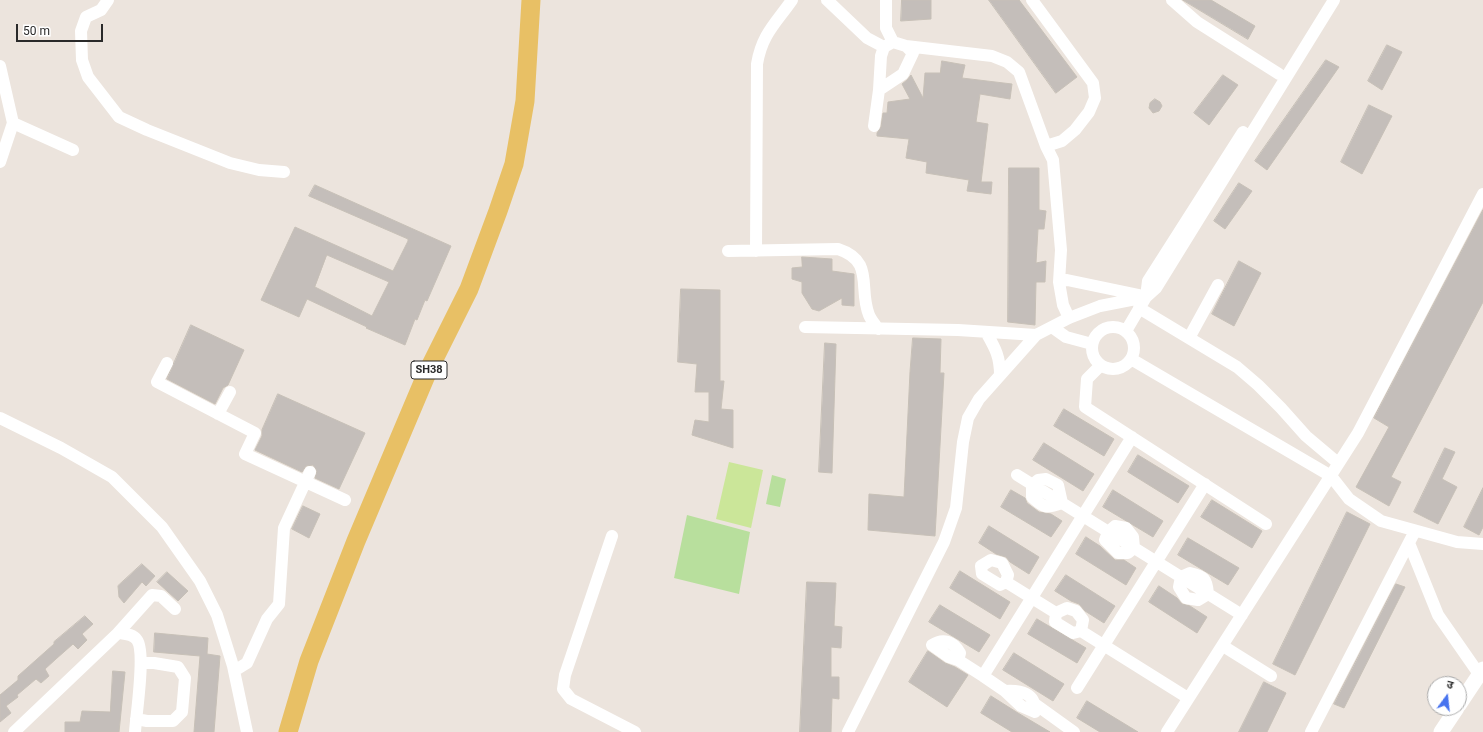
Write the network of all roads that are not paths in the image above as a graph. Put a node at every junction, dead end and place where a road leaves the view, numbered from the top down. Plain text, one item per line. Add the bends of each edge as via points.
1 (108, 0) edge
2 (531, 0) edge
3 (792, 0) edge
4 (827, 0) edge
5 (886, 0) edge
6 (1032, 0) edge
7 (1172, 0) edge
8 (1324, 0) edge
9 (1334, 0) edge
10 (888, 45) junction
11 (906, 46) junction
12 (0, 66) edge
13 (1279, 74) junction
14 (879, 90) junction
15 (13, 123) junction
16 (874, 126) dead end
17 (1046, 146) junction
18 (73, 150) dead end
19 (0, 162) edge
20 (284, 172) dead end
21 (1483, 194) edge
22 (728, 251) dead end
23 (756, 251) junction
24 (1059, 282) junction
25 (1218, 285) dead end
26 (1146, 297) junction
27 (1139, 308) junction
28 (1069, 318) junction
29 (805, 327) dead end
30 (1052, 327) junction
31 (878, 329) junction
32 (1126, 331) junction
33 (986, 332) junction
34 (1036, 335) junction
35 (1189, 338) junction
36 (1092, 344) junction
37 (1131, 359) junction
38 (167, 363) dead end
39 (1101, 365) junction
40 (1000, 375) junction
41 (230, 392) dead end
42 (218, 414) junction
43 (0, 418) edge
44 (1132, 436) junction
45 (1338, 463) junction
46 (1017, 475) dead end
47 (1331, 476) junction
48 (308, 477) junction
49 (1205, 484) junction
50 (345, 500) dead end
51 (1083, 516) junction
52 (1266, 524) dead end
53 (1415, 531) junction
54 (612, 536) dead end
55 (1409, 543) junction
56 (1483, 544) edge
57 (1157, 562) junction
58 (1006, 582) dead end
59 (1032, 598) junction
60 (175, 610) dead end
61 (1056, 613) junction
62 (1242, 615) junction
63 (1081, 631) junction
64 (118, 633) junction
65 (1104, 646) junction
66 (1223, 646) junction
67 (958, 660) dead end
68 (141, 663) junction
69 (234, 671) junction
70 (1481, 672) edge
71 (983, 676) junction
72 (1271, 676) dead end
73 (1078, 688) dead end
74 (1467, 693) edge
75 (1188, 698) junction
76 (1452, 716) edge
77 (136, 719) junction
78 (14, 732) edge
79 (135, 732) edge
80 (246, 732) edge
81 (288, 732) edge
82 (635, 732) edge
83 (848, 732) edge
84 (1074, 732) edge
85 (1167, 732) edge
86 (1312, 732) edge
87 (1441, 732) edge

1 - 20 street via 101,10 86,17 81,31 82,60 88,77 120,117 230,163 259,170
2 - 81 main road, SH38 via 525,101 514,164 469,290 427,374 356,541 309,661
3 - 23 street via 761,45 757,64
4 - 10 street via 867,38
5 - 10 street
6 - 17 street via 1092,83 1095,98 1089,112 1075,130 1062,141
7 - 13 street via 1197,22
8 - 13 street
9 - 26 street via 1160,282
10 - 11 street
10 - 14 street via 881,56
11 - 14 street via 913,53 903,74
11 - 17 street via 992,56 1007,62 1019,72
12 - 15 street
13 - 26 street via 1148,281
14 - 16 street
15 - 18 street
15 - 19 street
17 - 24 street via 1053,160 1061,250
21 - 45 street via 1358,433
22 - 23 street
23 - 31 street via 838,249 849,252 859,262 863,271 868,311
24 - 26 street via 1067,280
24 - 28 street via 1062,305
25 - 35 street
26 - 27 street
26 - 28 street via 1110,303
27 - 32 street
27 - 35 street
28 - 30 street
29 - 31 street
30 - 34 street
30 - 36 street via 1066,337
31 - 33 street
32 - 36 street via 1112,326 1105,328 1094,338
32 - 37 street via 1134,343 1135,349
33 - 34 street
33 - 40 street via 1000,362
34 - 40 street
35 - 45 street via 1237,367 1272,399 1306,436
36 - 39 street via 1094,356
37 - 39 street via 1117,369
37 - 47 street
38 - 42 street via 157,382
39 - 44 street via 1087,379 1085,407
40 - 83 street via 979,399 968,418 956,508 944,542
41 - 42 street
42 - 48 street via 255,433 245,454
43 - 69 street via 112,477 162,527 200,581 217,615
44 - 49 street
44 - 51 street
45 - 47 street
46 - 51 street
47 - 53 street via 1349,499 1381,521
47 - 62 street
48 - 50 street
48 - 69 street via 284,528 279,604 267,619 247,663
49 - 52 street
49 - 57 street
51 - 57 street
51 - 59 street
53 - 55 street
53 - 56 street via 1457,542
54 - 82 street via 565,675 563,689 571,699
55 - 70 street via 1438,615
55 - 86 street
57 - 62 street
57 - 65 street
58 - 59 street
59 - 61 street
59 - 71 street
60 - 64 street via 161,596 152,595
61 - 63 street via 1055,622 1074,633
61 - 63 street via 1067,608 1076,611 1083,620
62 - 66 street
63 - 65 street
64 - 68 street via 130,634 138,640
64 - 78 street
65 - 73 street
65 - 75 street
66 - 72 street
66 - 75 street
67 - 71 street
68 - 77 street
68 - 77 street via 178,667 185,678 182,712 173,721
69 - 80 street
70 - 74 street
71 - 84 street via 1005,691 1016,690 1030,696 1035,704
75 - 85 street
76 - 87 street
77 - 79 street

